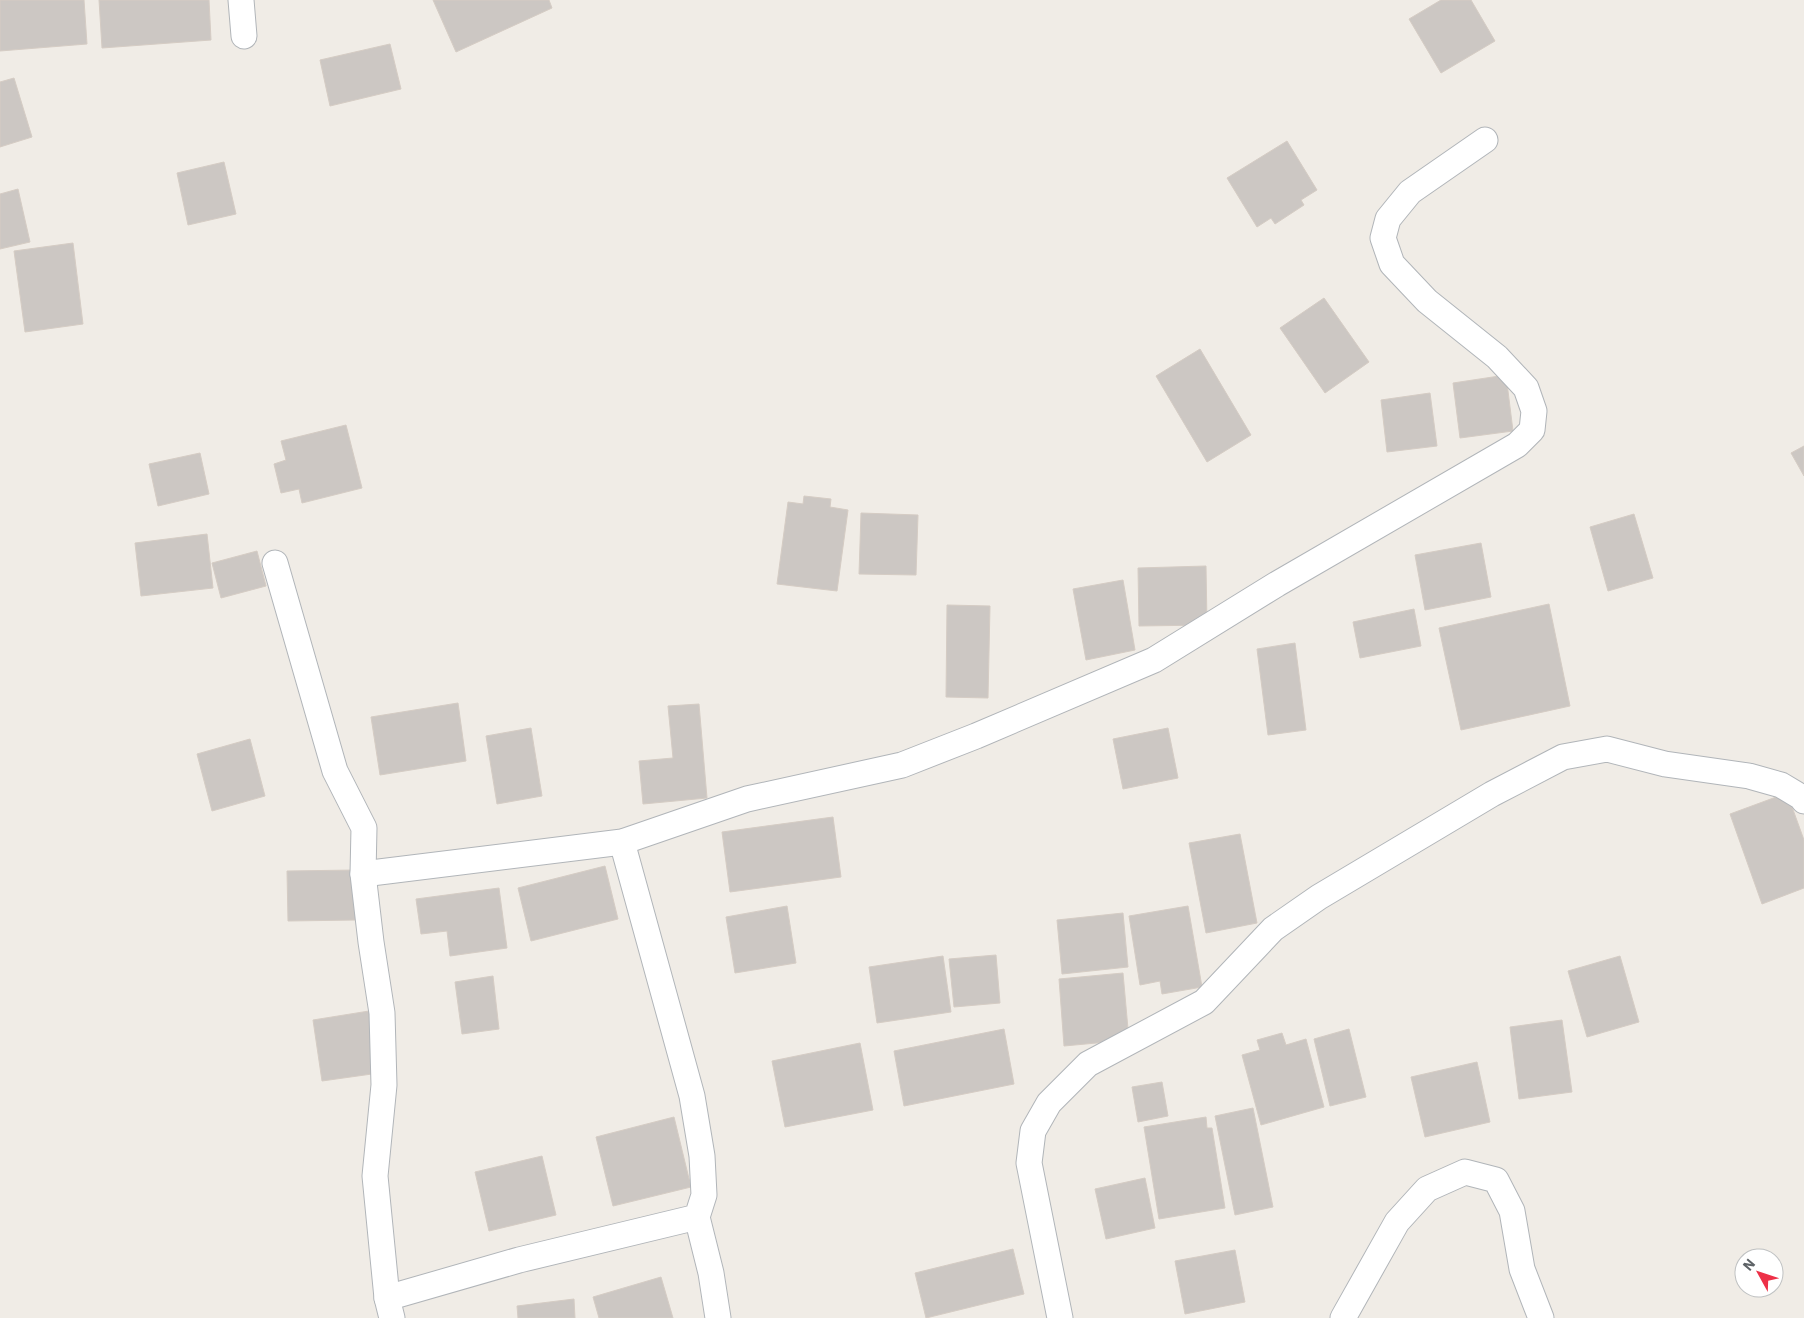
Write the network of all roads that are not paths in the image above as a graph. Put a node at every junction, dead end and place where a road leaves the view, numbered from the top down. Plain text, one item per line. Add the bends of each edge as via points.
1 (241, 0) edge
2 (244, 36) dead end
3 (1486, 140) dead end
4 (275, 563) dead end
5 (1804, 800) edge
6 (622, 842) junction
7 (363, 874) junction
8 (697, 1218) junction
9 (390, 1308) edge
10 (718, 1318) edge
11 (1060, 1318) edge
12 (1343, 1318) edge
13 (1541, 1318) edge

1 - 2 street
3 - 6 street via 1410,192 1388,219 1383,238 1392,264 1427,301 1497,357 1526,388 1534,412 1532,430 1517,445 1277,584 1154,660 902,765 747,799
4 - 7 street via 335,771 364,828
5 - 11 street via 1781,785 1749,776 1665,764 1607,749 1563,757 1492,794 1319,897 1273,929 1204,1002 1088,1064 1049,1102 1033,1131 1028,1163
6 - 7 street
6 - 8 street via 692,1096 702,1156 704,1195
7 - 9 street via 382,1013 384,1085 375,1176
8 - 9 street via 519,1260
8 - 10 street
12 - 13 street via 1397,1222 1427,1189 1465,1172 1496,1180 1512,1211 1522,1269

